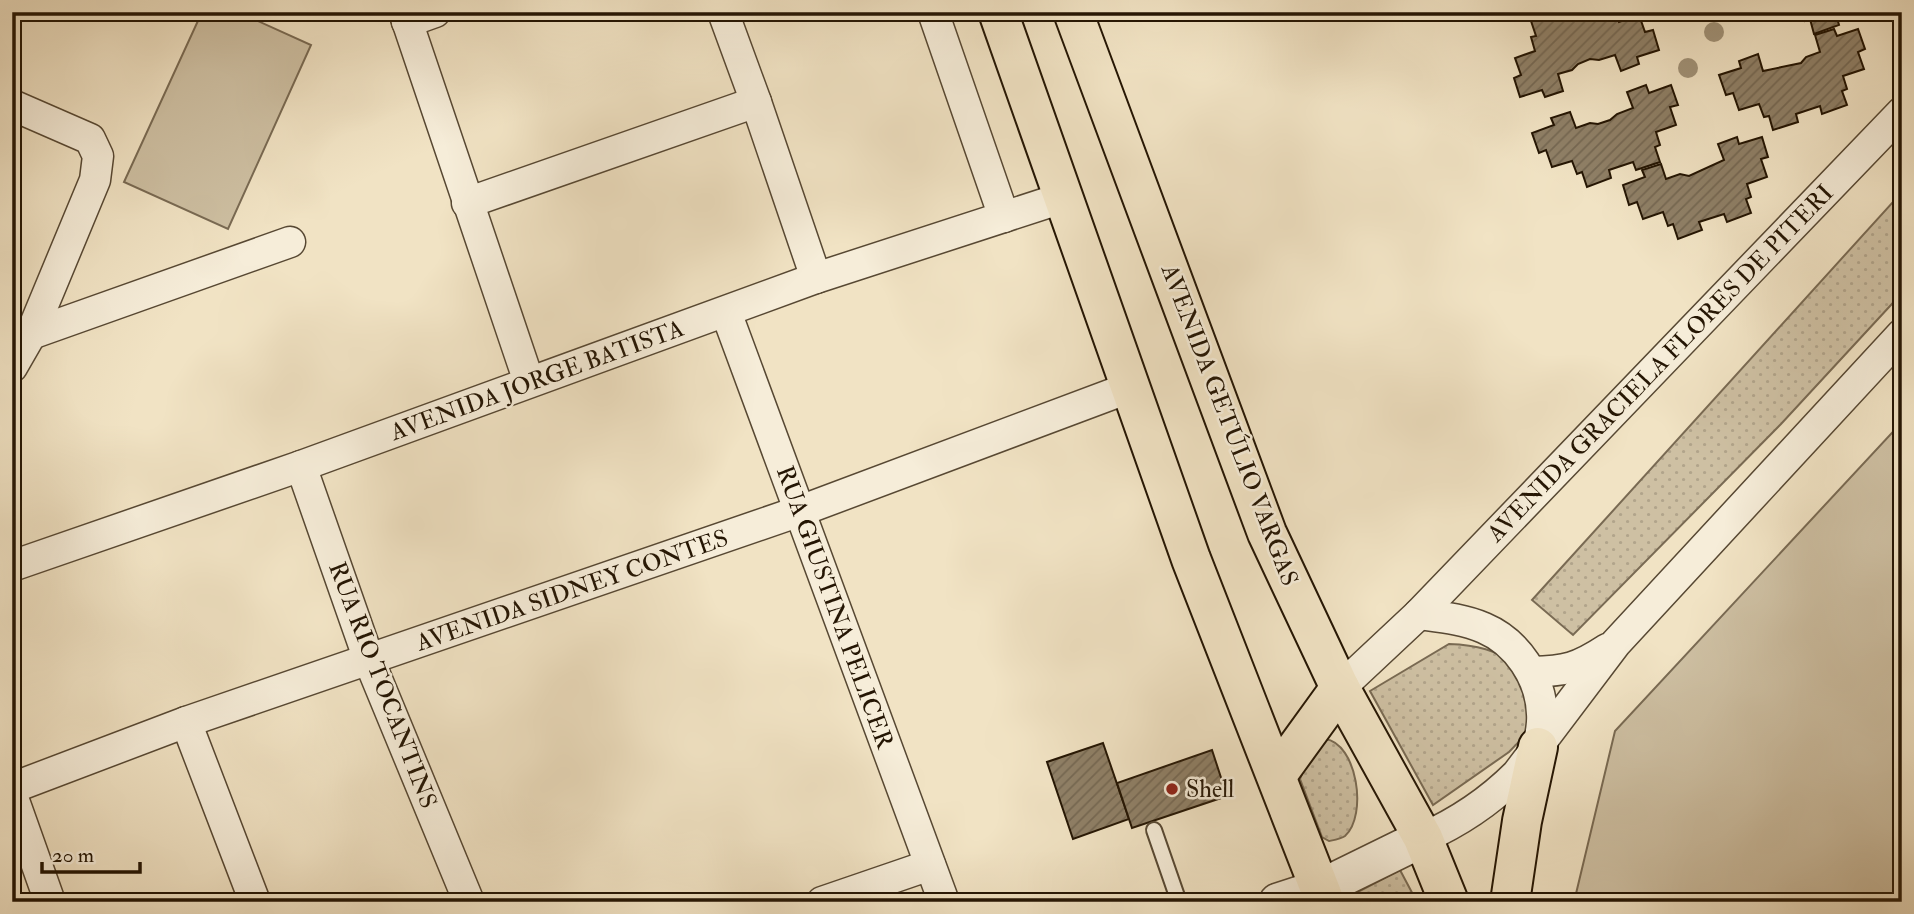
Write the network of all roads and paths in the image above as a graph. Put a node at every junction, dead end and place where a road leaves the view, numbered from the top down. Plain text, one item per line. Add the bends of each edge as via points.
1 (435, 12) edge
2 (723, 12) edge
3 (933, 12) edge
4 (998, 12) edge
5 (1073, 12) edge
6 (405, 17) edge
7 (756, 102) junction
8 (12, 104) edge
9 (1902, 112) edge
10 (1062, 198) junction
11 (467, 203) junction
12 (1004, 216) junction
13 (290, 242) dead end
14 (816, 278) junction
15 (726, 312) junction
16 (31, 334) junction
17 (1902, 334) edge
18 (12, 367) edge
19 (529, 382) junction
20 (1131, 387) junction
21 (301, 466) junction
22 (800, 510) junction
23 (12, 565) edge
24 (1419, 614) junction
25 (1616, 643) junction
26 (369, 660) junction
27 (1532, 672) junction
28 (1340, 688) junction
29 (186, 722) junction
30 (1538, 747) junction
31 (1277, 775) junction
32 (12, 788) edge
33 (12, 794) edge
34 (1154, 830) dead end
35 (1423, 838) junction
36 (930, 865) junction
37 (1323, 895) edge
38 (50, 902) edge
39 (255, 902) edge
40 (469, 902) edge
41 (822, 902) edge
42 (944, 902) edge
43 (1179, 902) edge
44 (1278, 902) edge
45 (1449, 902) edge
46 (1510, 902) edge

1 - 6 street
2 - 7 street
3 - 12 street
4 - 10 main road
5 - 28 main road, AVENIDA GETÚLIO VARGAS via 1267,533
6 - 11 street
7 - 11 street
7 - 14 street
8 - 16 street via 90,139 99,156 95,180
9 - 24 street, AVENIDA GRACIELA FLORES DE PITERI
10 - 12 street, AVENIDA JORGE BATISTA
10 - 20 main road
11 - 19 street
12 - 14 street, AVENIDA JORGE BATISTA
13 - 16 street
14 - 15 street, AVENIDA JORGE BATISTA
15 - 19 street, AVENIDA JORGE BATISTA
15 - 22 street, RUA GIUSTINA PELICER
16 - 18 street
17 - 25 street
19 - 21 street, AVENIDA JORGE BATISTA
20 - 22 street, AVENIDA SIDNEY CONTES
20 - 31 main road via 1191,559
21 - 23 street, AVENIDA JORGE BATISTA
21 - 26 street, RUA RIO TOCANTINS
22 - 26 street, AVENIDA SIDNEY CONTES
22 - 36 street, RUA GIUSTINA PELICER
24 - 27 street via 1455,618 1485,628 1513,648
24 - 28 street, AVENIDA GRACIELA FLORES DE PITERI
25 - 27 street via 1582,665
25 - 30 street
26 - 29 street, AVENIDA SIDNEY CONTES
26 - 40 street, RUA RIO TOCANTINS
27 - 30 street via 1542,716
28 - 31 main road
28 - 35 main road, AVENIDA GETÚLIO VARGAS
29 - 32 street, AVENIDA SIDNEY CONTES
29 - 39 street
30 - 35 street via 1500,792 1456,823
30 - 46 main road
31 - 37 main road
33 - 38 street
34 - 43 lane
35 - 37 street
35 - 45 main road, AVENIDA GETÚLIO VARGAS
36 - 41 street
36 - 42 street, RUA GIUSTINA PELICER
37 - 44 street

